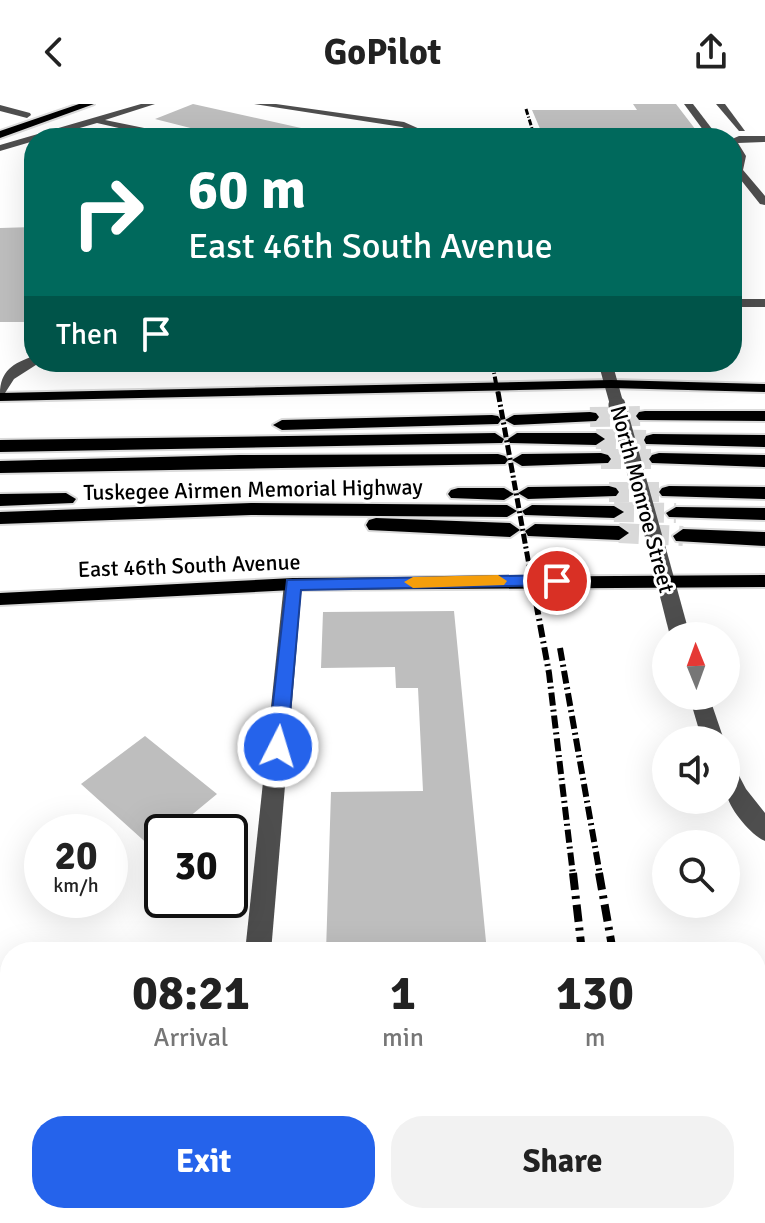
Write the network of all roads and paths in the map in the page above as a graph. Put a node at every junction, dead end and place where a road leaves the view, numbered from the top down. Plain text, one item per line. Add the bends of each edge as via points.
1 (58, 104) edge
2 (89, 104) edge
3 (151, 104) edge
4 (258, 104) edge
5 (688, 104) edge
6 (720, 104) edge
7 (46, 106) edge
8 (0, 108) edge
9 (27, 115) junction
10 (95, 121) junction
11 (0, 124) edge
12 (71, 128) edge
13 (131, 128) edge
14 (410, 128) edge
15 (706, 128) edge
16 (741, 128) edge
17 (0, 135) edge
18 (742, 138) edge
19 (765, 139) edge
20 (24, 142) edge
21 (0, 148) edge
22 (742, 175) edge
23 (764, 202) edge
24 (742, 303) edge
25 (765, 303) edge
26 (24, 366) edge
27 (608, 372) edge
28 (611, 384) junction
29 (765, 388) edge
30 (0, 390) edge
31 (0, 397) edge
32 (645, 416) tunnel mouth
33 (765, 416) edge
34 (590, 417) tunnel mouth
35 (514, 420) dead end
36 (493, 429) dead end
37 (517, 439) dead end
38 (596, 439) tunnel mouth
39 (765, 441) edge
40 (0, 446) edge
41 (601, 459) tunnel mouth
42 (498, 460) dead end
43 (522, 460) dead end
44 (765, 461) edge
45 (0, 467) edge
46 (669, 492) tunnel mouth
47 (765, 493) edge
48 (0, 500) edge
49 (611, 502) tunnel mouth
50 (676, 513) tunnel mouth
51 (765, 514) edge
52 (0, 518) edge
53 (619, 533) tunnel mouth
54 (683, 536) tunnel mouth
55 (765, 539) edge
56 (666, 580) junction
57 (765, 581) edge
58 (293, 584) junction
59 (0, 599) edge
60 (676, 622) edge
61 (740, 799) edge
62 (765, 831) edge
63 (259, 942) edge

1 - 7 highway
2 - 17 highway
3 - 10 street
4 - 14 street
5 - 15 street
6 - 16 street
7 - 9 highway
8 - 9 street
9 - 11 highway
10 - 12 street
10 - 13 street
18 - 19 street
20 - 21 street
22 - 23 street
24 - 25 street
26 - 30 street
27 - 28 street, North Monroe Street
28 - 29 main road
28 - 31 main road
28 - 56 street, North Monroe Street, bridge
32 - 33 highway
34 - 35 highway
36 - 40 highway
37 - 38 highway
39 - 44 highway via 656,450
41 - 43 highway
42 - 45 highway
46 - 47 highway
48 - 52 highway, Tuskegee Airmen Memorial Highway via 507,512 323,524 251,509
49 - 53 highway via 532,512
50 - 51 highway
54 - 55 highway
56 - 57 main road, East 46th South Avenue
56 - 58 main road, East 46th South Avenue
56 - 60 street, North Monroe Street
58 - 59 main road, East 46th South Avenue
58 - 63 street
61 - 62 street

